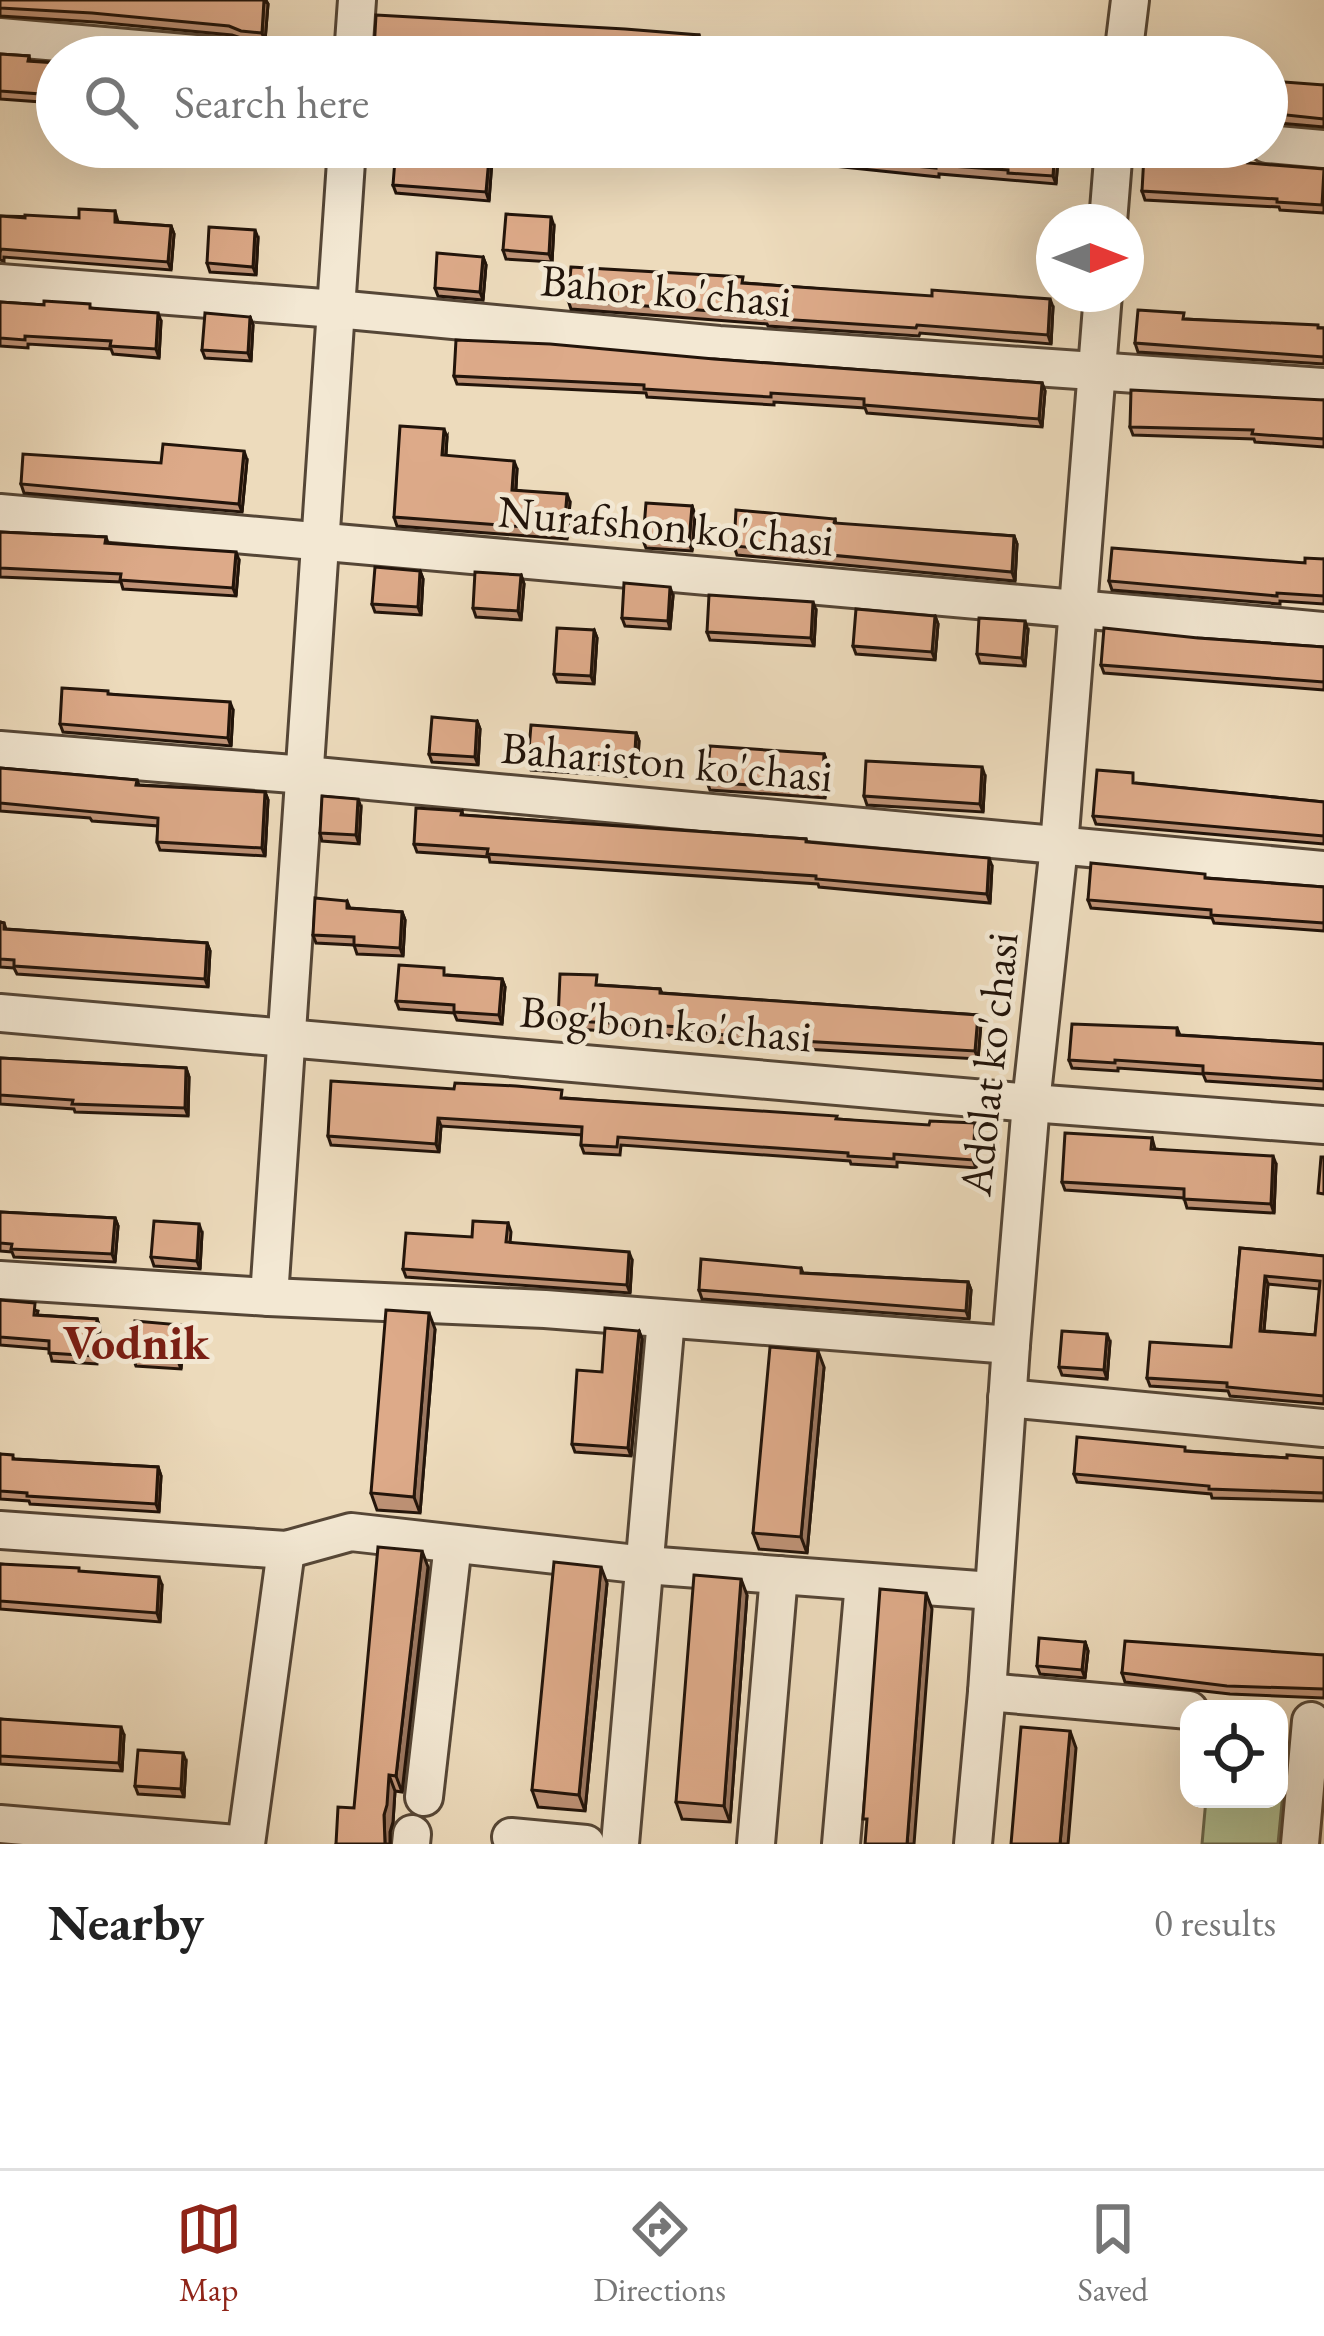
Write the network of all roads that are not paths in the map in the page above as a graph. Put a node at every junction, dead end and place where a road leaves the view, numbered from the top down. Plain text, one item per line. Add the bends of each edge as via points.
1 (357, 0) edge
2 (1130, 0) edge
3 (354, 36) edge
4 (1126, 36) edge
5 (0, 37) edge
6 (36, 40) edge
7 (1288, 146) edge
8 (1324, 149) edge
9 (346, 168) edge
10 (1112, 168) edge
11 (1109, 204) edge
12 (0, 283) edge
13 (336, 309) junction
14 (1102, 312) edge
15 (1098, 370) junction
16 (1324, 387) edge
17 (0, 513) edge
18 (320, 543) junction
19 (1076, 608) junction
20 (1324, 631) edge
21 (0, 750) edge
22 (304, 775) junction
23 (1059, 846) junction
24 (1324, 870) edge
25 (0, 1012) edge
26 (287, 1038) junction
27 (1031, 1103) junction
28 (1324, 1125) edge
29 (0, 1280) edge
30 (269, 1297) junction
31 (666, 1319) junction
32 (1011, 1345) junction
33 (1007, 1398) junction
34 (1324, 1428) edge
35 (0, 1530) edge
36 (453, 1544) junction
37 (286, 1550) junction
38 (645, 1565) junction
39 (779, 1575) junction
40 (864, 1582) junction
41 (992, 1591) junction
42 (987, 1692) junction
43 (1180, 1709) edge
44 (1304, 1721) edge
45 (424, 1797) dead end
46 (0, 1824) edge
47 (511, 1837) dead end
48 (236, 1844) edge
49 (246, 1844) edge
50 (586, 1844) edge
51 (620, 1844) edge
52 (756, 1844) edge
53 (841, 1844) edge
54 (973, 1844) edge
55 (1300, 1844) edge

1 - 3 street
2 - 4 street
5 - 6 street
7 - 8 street
9 - 13 street
10 - 11 street
12 - 13 street, Bahor ko'chasi
13 - 15 street, Bahor ko'chasi
13 - 18 street
14 - 15 street, Adolat ko'chasi
15 - 16 street, Bahor ko'chasi
15 - 19 street, Adolat ko'chasi
17 - 18 street, Nurafshon ko'chasi
18 - 19 street, Nurafshon ko'chasi
18 - 22 street
19 - 20 street, Nurafshon ko'chasi
19 - 23 street, Adolat ko'chasi
21 - 22 street, Bahariston ko'chasi
22 - 23 street, Bahariston ko'chasi
22 - 26 street
23 - 24 street, Bahariston ko'chasi
23 - 27 street, Adolat ko'chasi
25 - 26 street, Bog'bon ko'chasi
26 - 27 street, Bog'bon ko'chasi
26 - 30 street
27 - 28 street, Bog'bon ko'chasi
27 - 32 street, Adolat ko'chasi
29 - 30 street
30 - 31 street
31 - 32 street
31 - 38 street
32 - 33 street, Adolat ko'chasi
33 - 34 street
33 - 41 street, Adolat ko'chasi
35 - 37 street
36 - 37 street via 351,1532
36 - 38 street
36 - 45 street
37 - 49 street
38 - 39 street
38 - 51 street
39 - 40 street
39 - 52 street
40 - 41 street
40 - 53 street
41 - 42 street, Adolat ko'chasi
42 - 43 street
42 - 54 street, Adolat ko'chasi
44 - 55 street
46 - 48 street
47 - 50 street

